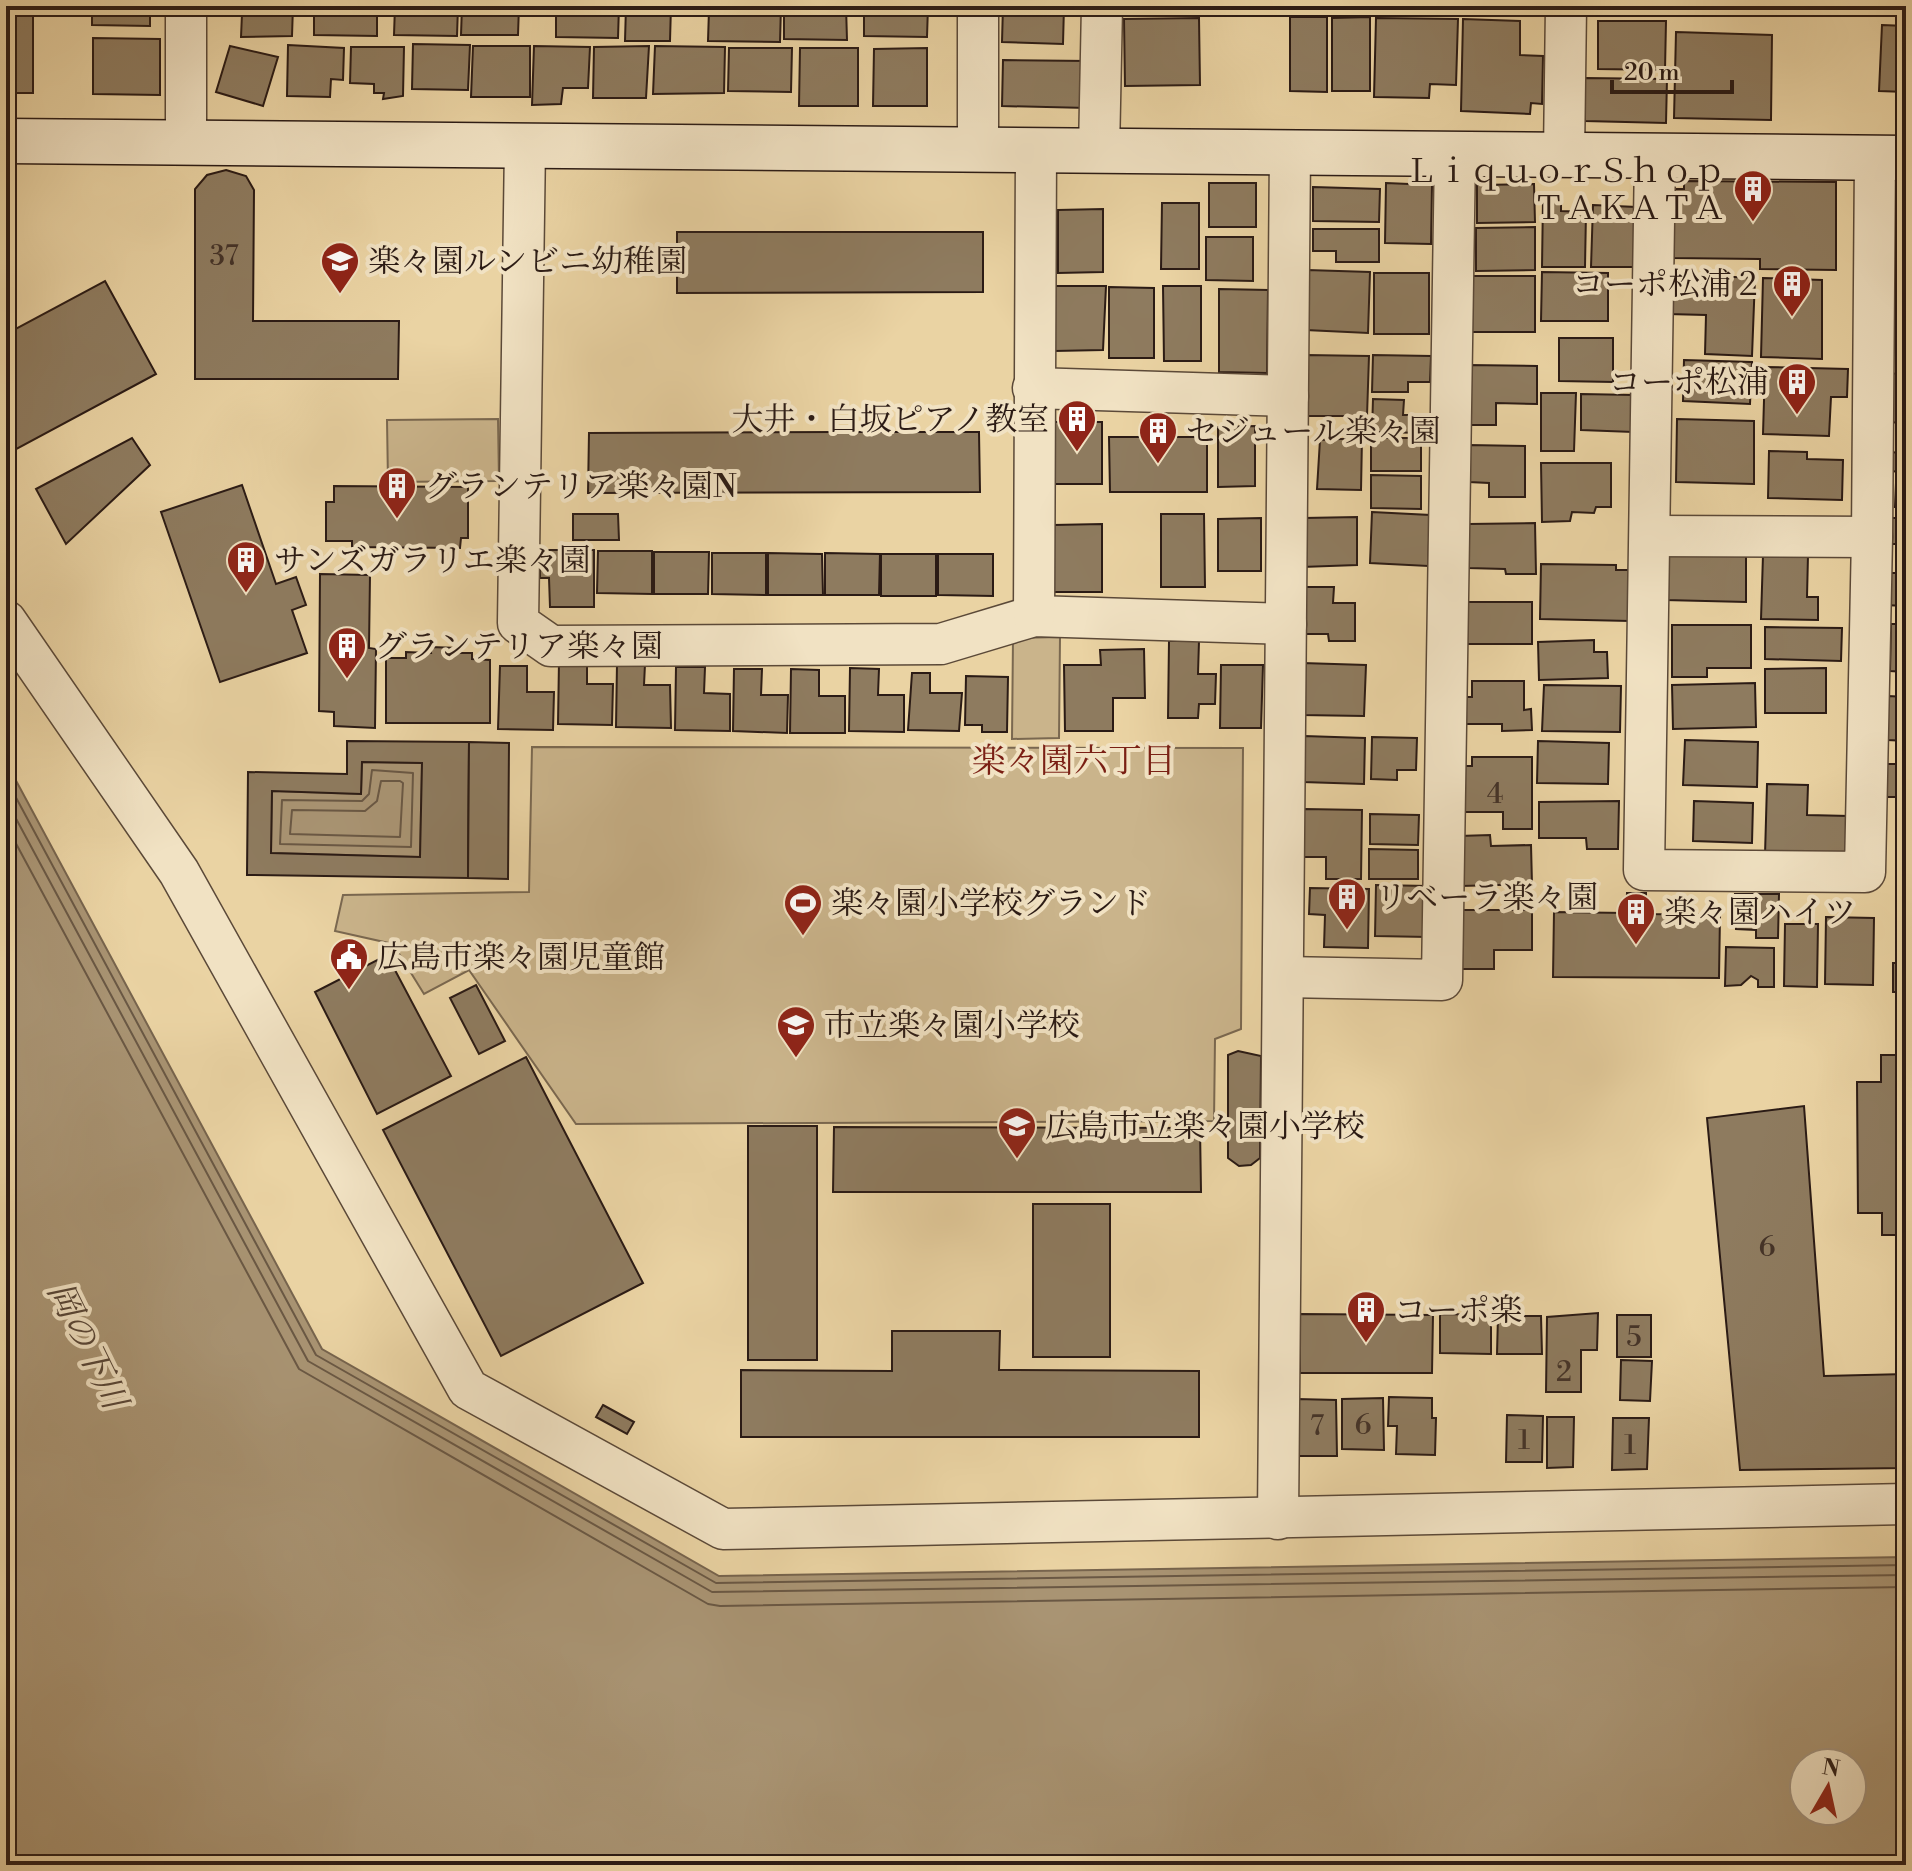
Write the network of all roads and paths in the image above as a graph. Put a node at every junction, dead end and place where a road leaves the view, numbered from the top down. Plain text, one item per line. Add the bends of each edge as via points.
1 (186, 6) edge
2 (978, 6) edge
3 (1102, 6) edge
4 (1566, 6) edge
5 (6, 141) edge
6 (186, 142) junction
7 (525, 145) junction
8 (978, 149) junction
9 (1036, 150) junction
10 (1099, 151) junction
11 (1290, 151) junction
12 (1455, 153) junction
13 (1564, 154) junction
14 (1655, 156) junction
15 (1890, 158) edge
16 (1033, 388) junction
17 (1288, 396) junction
18 (1651, 536) junction
19 (1872, 537) junction
20 (1034, 616) junction
21 (6, 621) edge
22 (1286, 624) junction
23 (1284, 977) junction
24 (1906, 1504) edge
25 (1278, 1519) junction

1 - 6 street
2 - 8 street
3 - 10 street
4 - 13 street
5 - 6 street
6 - 7 street
7 - 8 street
7 - 20 street via 518,623 551,646 941,644
8 - 9 street
9 - 10 street
9 - 16 street
10 - 11 street
11 - 12 street
11 - 17 street
12 - 13 street
12 - 23 street via 1442,980
13 - 14 street
14 - 15 street
14 - 18 street
15 - 19 street
16 - 17 street
16 - 20 street
17 - 22 street
18 - 19 street
18 - 19 street via 1644,870 1865,872
20 - 22 street
21 - 25 street via 179,872 468,1389 723,1529
22 - 23 street
23 - 25 street
24 - 25 street

